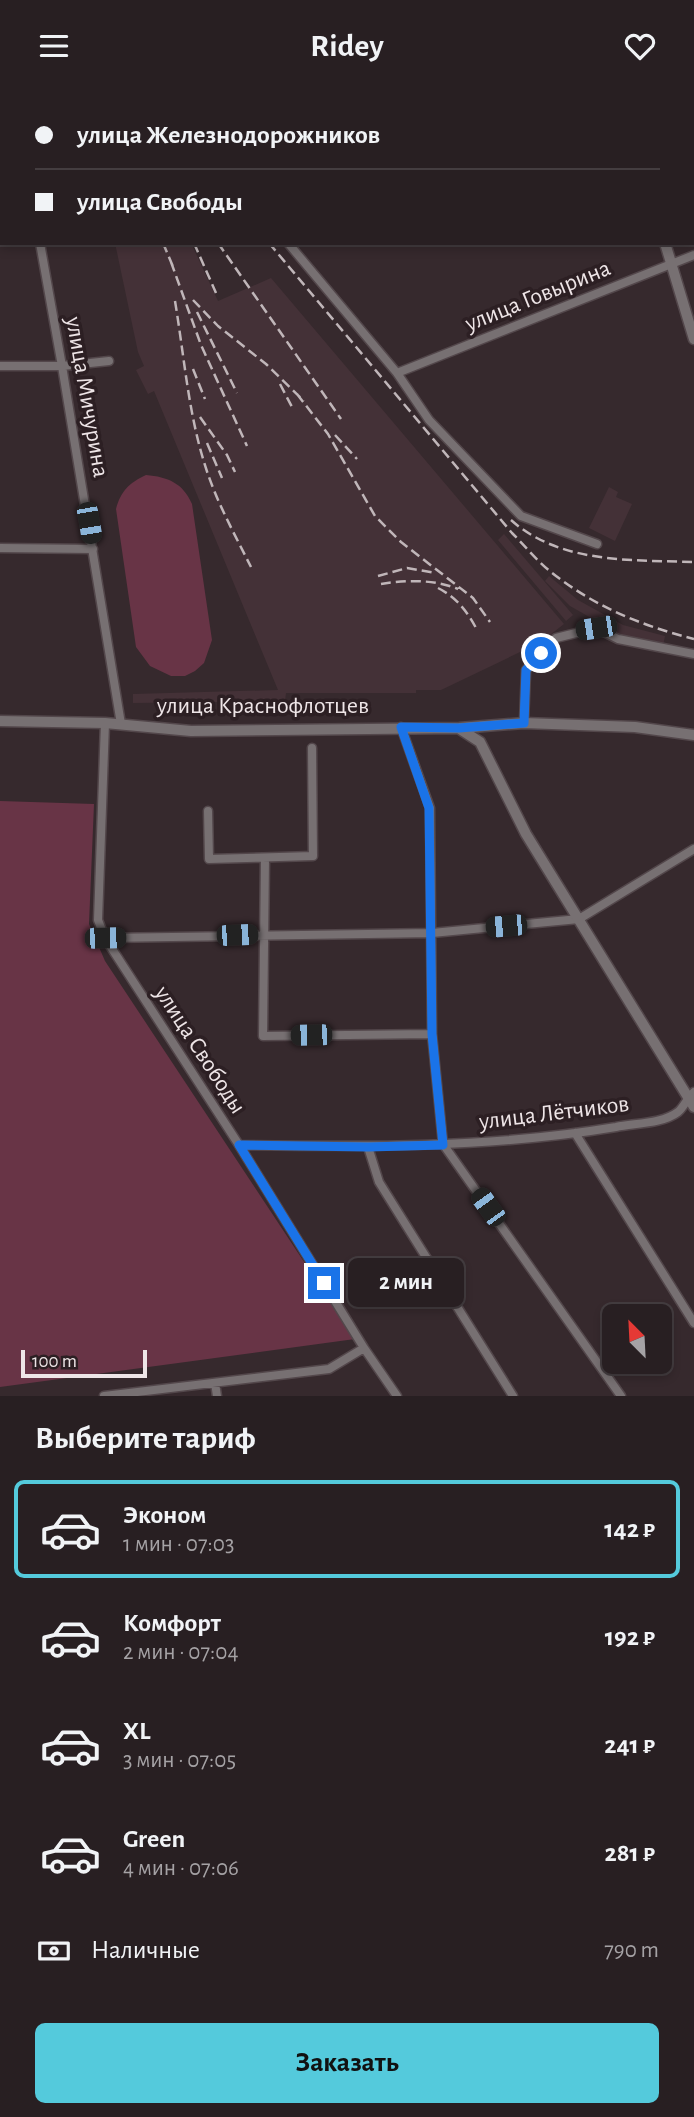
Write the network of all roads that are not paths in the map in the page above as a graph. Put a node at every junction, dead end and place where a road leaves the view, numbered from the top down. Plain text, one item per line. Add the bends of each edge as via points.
1 (40, 245) edge
2 (290, 245) edge
3 (666, 245) edge
4 (694, 255) edge
5 (672, 263) junction
6 (694, 339) edge
7 (108, 361) dead end
8 (0, 366) edge
9 (62, 366) junction
10 (397, 373) junction
11 (597, 544) dead end
12 (0, 548) edge
13 (93, 549) junction
14 (694, 654) edge
15 (0, 721) edge
16 (105, 723) junction
17 (524, 723) junction
18 (121, 724) junction
19 (401, 727) junction
20 (459, 728) junction
21 (694, 735) edge
22 (312, 748) dead end
23 (208, 811) dead end
24 (694, 849) edge
25 (265, 857) junction
26 (579, 919) junction
27 (432, 933) junction
28 (264, 935) junction
29 (105, 938) junction
30 (432, 1034) junction
31 (691, 1094) edge
32 (694, 1107) edge
33 (575, 1133) junction
34 (239, 1145) junction
35 (443, 1145) junction
36 (368, 1147) junction
37 (694, 1322) edge
38 (364, 1348) junction
39 (215, 1383) junction
40 (104, 1396) edge
41 (217, 1396) edge
42 (397, 1396) edge
43 (513, 1396) edge
44 (621, 1396) edge

1 - 9 street, улица Мичурина
2 - 10 street
3 - 5 street
4 - 5 street, улица Говырина
5 - 6 street
5 - 10 street, улица Говырина
7 - 9 street
8 - 9 street
9 - 13 street, улица Мичурина
10 - 11 street via 429,420 521,516
12 - 13 street
13 - 18 street, улица Мичурина
14 - 17 street via 618,639 596,628 556,638 526,670
15 - 16 street, улица Краснофлотцев
16 - 18 street, улица Краснофлотцев
16 - 29 street via 98,920
17 - 20 street, улица Краснофлотцев
17 - 21 street, улица Краснофлотцев via 635,727
18 - 19 street, улица Краснофлотцев via 191,731
19 - 20 street, улица Краснофлотцев
19 - 27 street via 429,808
20 - 26 street via 480,742 526,834
22 - 25 street via 313,856
23 - 25 street via 209,859
24 - 26 street
25 - 28 street
26 - 27 street
26 - 31 street
27 - 28 street
27 - 30 street
28 - 29 street
28 - 30 street via 263,1036
29 - 34 street, улица Свободы
30 - 35 street
31 - 32 street
31 - 33 street, улица Лётчиков via 679,1111 664,1118
33 - 35 street, улица Лётчиков
33 - 37 street
34 - 36 street, улица Лётчиков
34 - 38 street, улица Свободы
35 - 36 street, улица Лётчиков
35 - 44 street
36 - 43 street via 379,1182
38 - 39 street via 329,1369
38 - 42 street, улица Свободы
39 - 40 street
39 - 41 street

